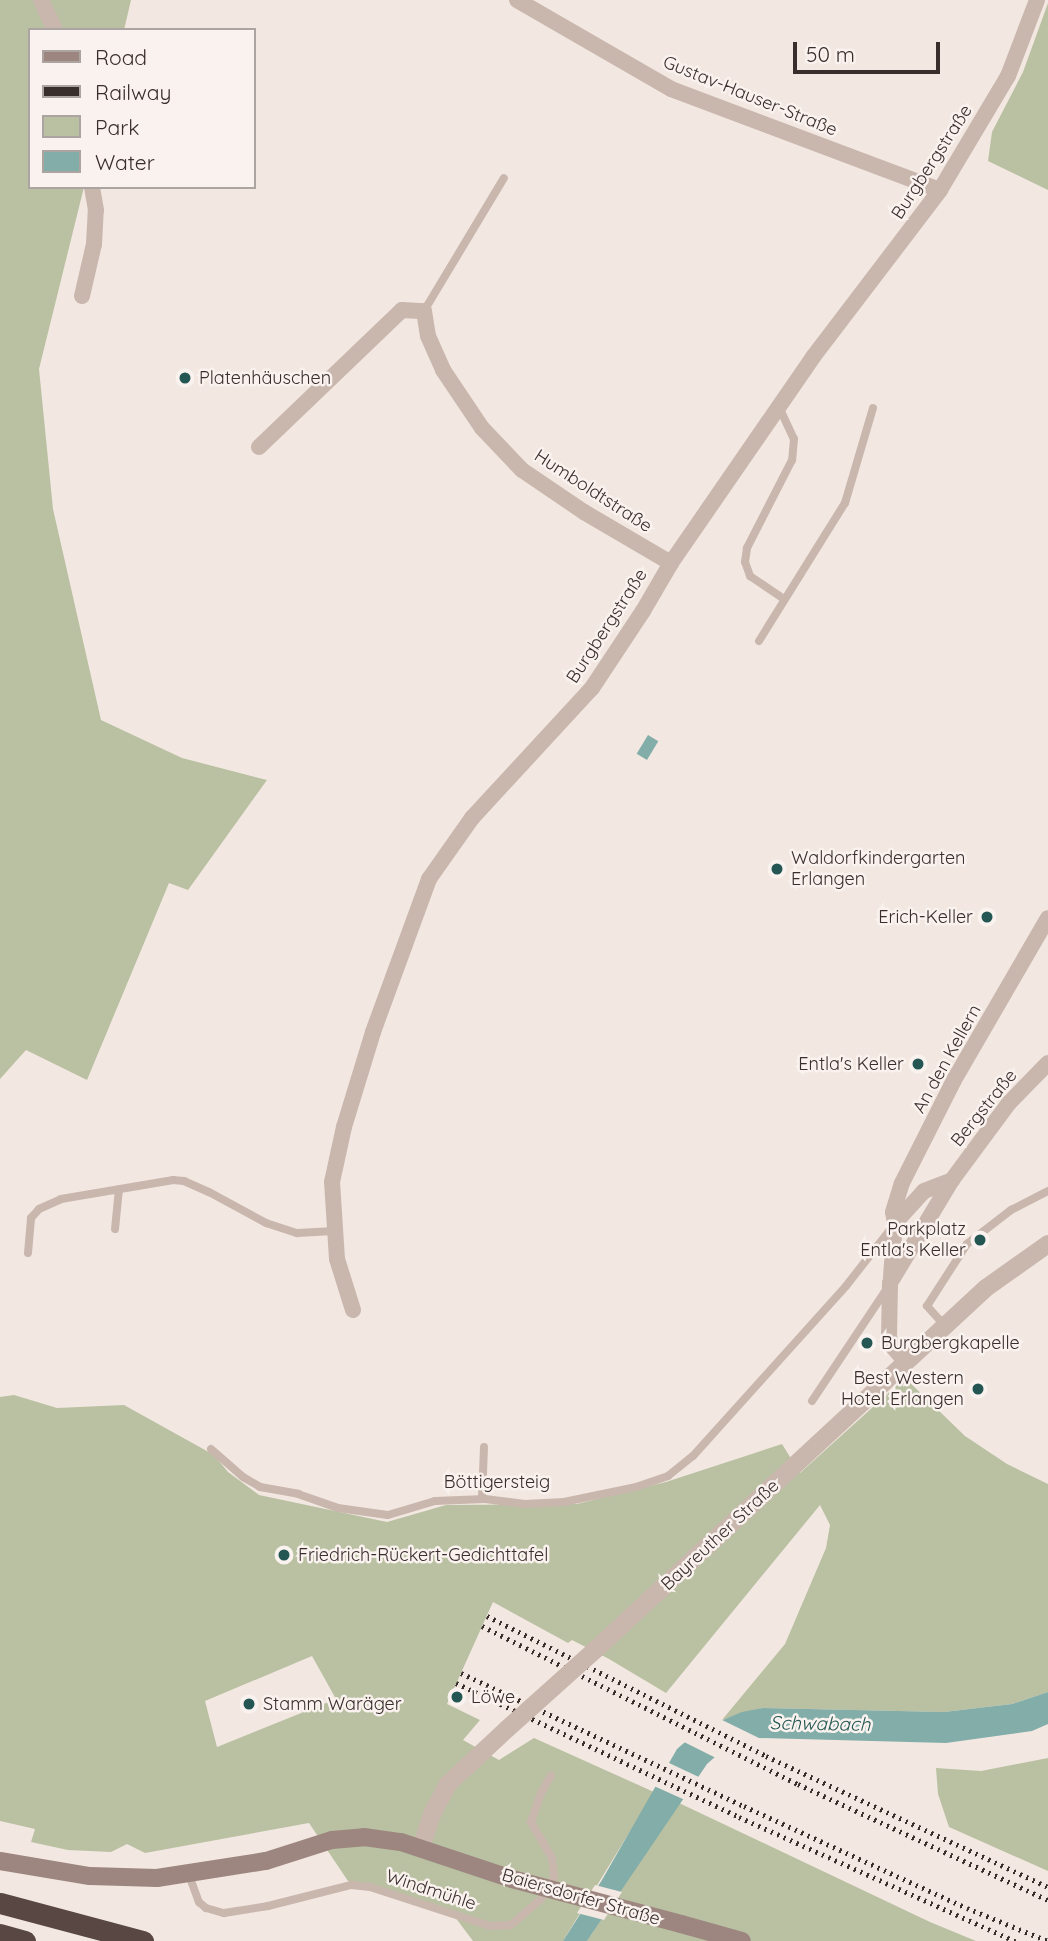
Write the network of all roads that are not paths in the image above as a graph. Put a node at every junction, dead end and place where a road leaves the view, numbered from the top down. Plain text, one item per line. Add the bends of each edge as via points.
1 (41, 0) edge
2 (517, 0) edge
3 (1037, 0) edge
4 (54, 28) edge
5 (503, 178) dead end
6 (92, 189) edge
7 (940, 190) junction
8 (82, 296) dead end
9 (424, 311) junction
10 (779, 407) junction
11 (873, 408) dead end
12 (258, 447) dead end
13 (671, 563) junction
14 (784, 599) junction
15 (759, 641) dead end
16 (1048, 918) edge
17 (1048, 1063) edge
18 (952, 1180) junction
19 (119, 1189) junction
20 (1048, 1191) edge
21 (895, 1223) junction
22 (115, 1229) dead end
23 (334, 1231) junction
24 (1048, 1244) edge
25 (28, 1253) dead end
26 (890, 1283) junction
27 (353, 1310) dead end
28 (945, 1326) junction
29 (906, 1362) junction
30 (812, 1401) dead end
31 (484, 1447) dead end
32 (211, 1449) dead end
33 (482, 1499) junction
34 (551, 1776) dead end
35 (421, 1848) junction
36 (0, 1861) edge
37 (189, 1875) junction
38 (0, 1903) edge
39 (0, 1934) edge
40 (25, 1941) edge
41 (143, 1941) edge
42 (742, 1941) edge

1 - 4 street
2 - 7 street, Gustav-Hauser-Straße via 671,89
3 - 7 street, Burgbergstraße via 1008,76
5 - 9 lane
6 - 8 street via 94,244
7 - 10 street, Burgbergstraße
9 - 12 street via 402,310
9 - 13 street, Humboldtstraße via 428,336 443,370 482,428 522,470
10 - 13 street, Burgbergstraße
10 - 14 lane via 794,439 792,460 747,548 745,562 750,576
11 - 14 lane via 845,503
13 - 23 street, Burgbergstraße via 592,688 472,818 429,879 344,1127 331,1182
14 - 15 lane
16 - 21 street, An den Kellern via 954,1080 902,1183 893,1212
17 - 18 street, Bergstraße via 1009,1103
18 - 21 street, Böttigersteig via 924,1191
18 - 26 street
19 - 22 lane
19 - 23 lane via 184,1181 266,1223 297,1233
19 - 25 lane via 61,1199 39,1209 31,1218
20 - 28 lane via 1011,1210 967,1244 927,1306
21 - 26 street
21 - 33 lane, Böttigersteig via 846,1286 730,1416 668,1476 604,1496 564,1502
23 - 27 street, Burgbergstraße via 337,1259
24 - 28 street, Bayreuther Straße via 1002,1275
26 - 29 street via 889,1337
26 - 30 lane
28 - 29 street, Bayreuther Straße
29 - 35 street, Bayreuther Straße, bridge via 460,1771 439,1798
31 - 33 lane
32 - 33 lane, Böttigersteig via 260,1487 363,1513 388,1515 435,1501
34 - 37 lane, Windmühle via 531,1822 552,1858 554,1877 541,1899 511,1924 490,1926 351,1885 224,1913 199,1902
35 - 37 main road, Baiersdorfer Straße via 380,1838 348,1838 266,1861
35 - 42 main road, Baiersdorfer Straße, bridge
36 - 37 main road, Baiersdorfer Straße via 90,1876
38 - 41 highway
39 - 40 highway

